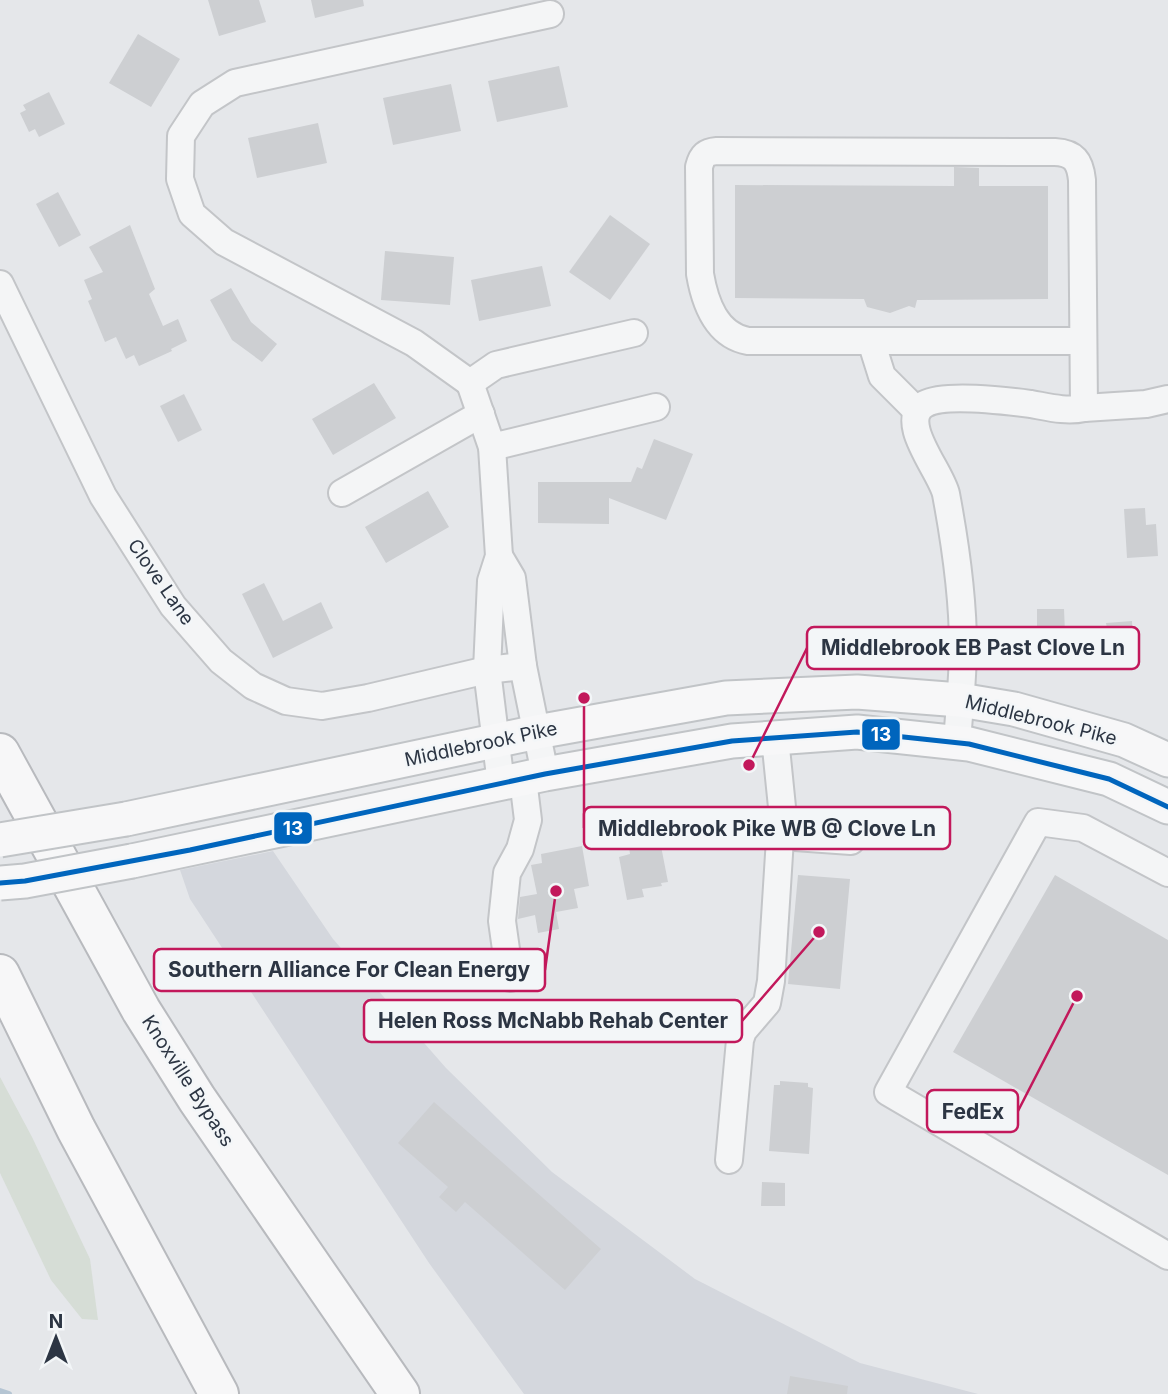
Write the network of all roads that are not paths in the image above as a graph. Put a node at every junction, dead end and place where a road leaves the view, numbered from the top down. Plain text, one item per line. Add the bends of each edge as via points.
1 (550, 14) dead end
2 (0, 284) edge
3 (634, 333) dead end
4 (871, 341) junction
5 (1083, 341) junction
6 (470, 383) junction
7 (1168, 399) edge
8 (656, 407) dead end
9 (1084, 408) junction
10 (917, 411) junction
11 (481, 414) junction
12 (492, 447) junction
13 (342, 493) dead end
14 (499, 556) junction
15 (523, 666) junction
16 (487, 670) junction
17 (960, 700) junction
18 (537, 732) junction
19 (775, 738) junction
20 (494, 741) junction
21 (957, 743) junction
22 (0, 753) edge
23 (1168, 760) edge
24 (523, 779) junction
25 (1168, 807) edge
26 (722, 832) dead end
27 (780, 836) junction
28 (0, 839) edge
29 (851, 841) dead end
30 (1168, 873) edge
31 (0, 883) edge
32 (0, 974) edge
33 (510, 978) dead end
34 (729, 1160) dead end
35 (1168, 1256) edge
36 (219, 1394) edge
37 (400, 1394) edge

1 - 6 street via 235,83 202,104 181,136 180,179 192,214 223,242 414,343
2 - 16 street, Clove Lane via 103,496 173,606 221,661 253,686 286,701 322,706
3 - 6 street via 496,365
4 - 5 street
4 - 5 street via 748,341 737,339 718,324 700,274 701,157 717,151 1065,153 1074,157 1082,180
4 - 10 street via 882,376
5 - 9 street
6 - 11 street
7 - 9 street
8 - 12 street
9 - 10 street via 946,398
10 - 17 street via 914,425 945,491 962,609
11 - 12 street
11 - 13 street
12 - 14 street
14 - 15 street via 512,578
14 - 16 street via 491,581
15 - 16 street, Clove Lane
15 - 18 street
16 - 20 street
17 - 18 main road, Middlebrook Pike via 857,692 726,698
17 - 21 street
17 - 23 main road, Middlebrook Pike via 1014,709 1124,740
18 - 20 main road, Middlebrook Pike
18 - 24 street
19 - 21 main road via 857,732
19 - 24 main road via 732,741
19 - 27 street
20 - 24 street
20 - 28 main road, Middlebrook Pike, bridge via 127,819
21 - 25 main road via 1109,779
22 - 37 highway, Knoxville Bypass via 190,1088
24 - 31 main road, bridge via 132,861
24 - 33 street via 528,820 507,873 502,921
26 - 27 street
27 - 29 street
27 - 34 street via 769,996 740,1040
30 - 35 street via 1083,828 1038,822 888,1092
32 - 36 highway via 76,1129

